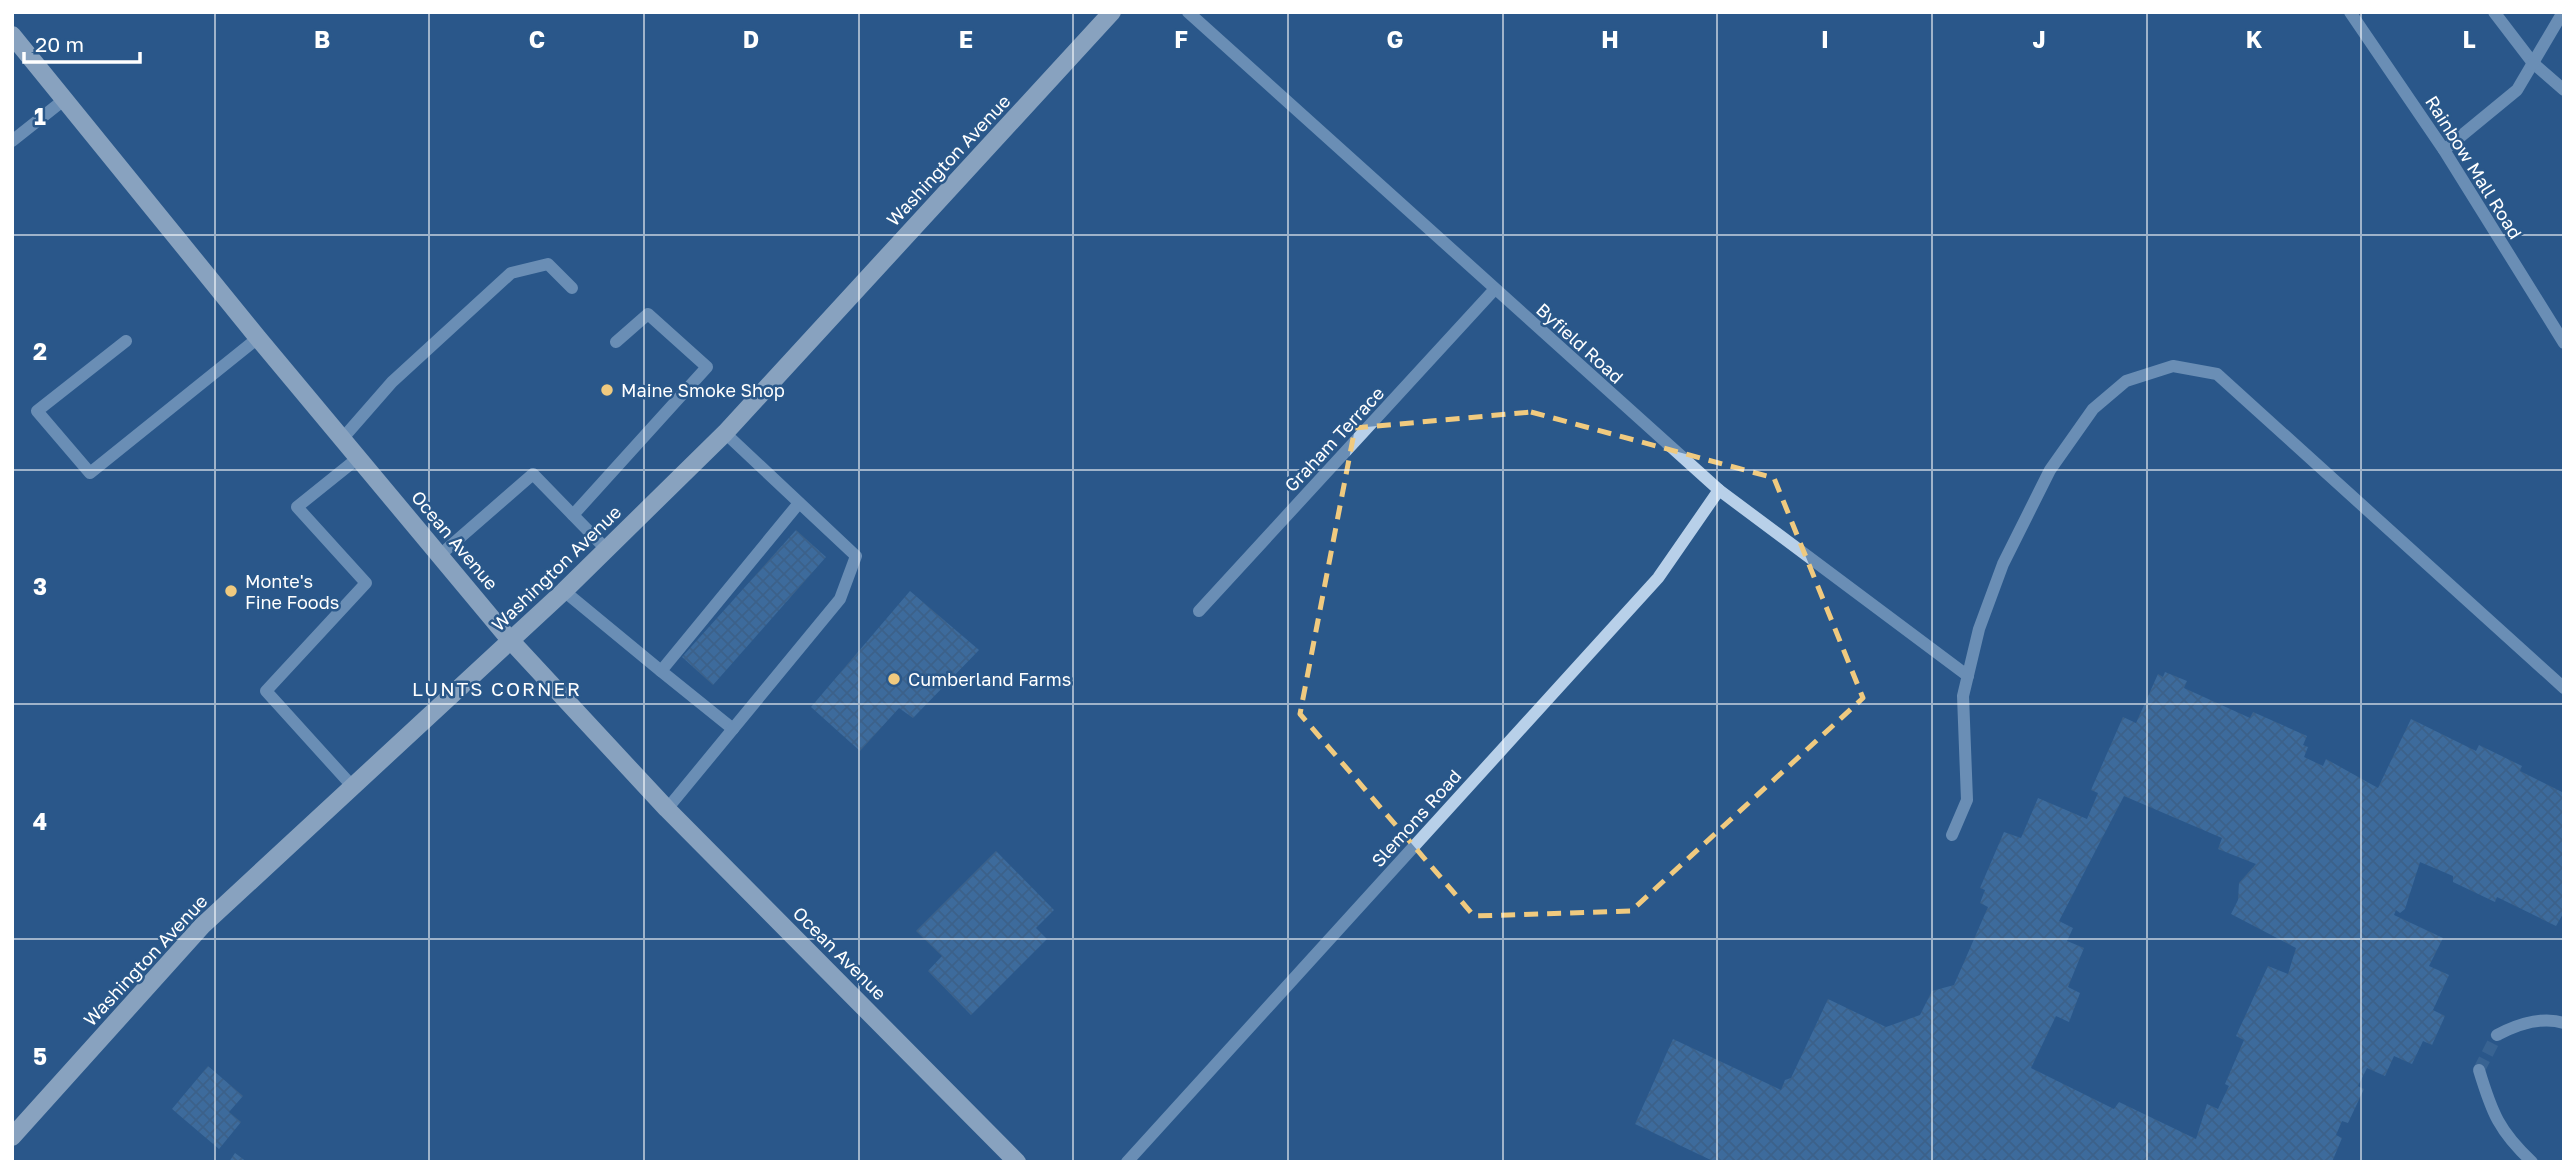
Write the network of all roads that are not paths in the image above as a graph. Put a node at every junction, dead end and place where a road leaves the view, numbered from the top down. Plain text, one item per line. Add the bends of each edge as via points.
1 (1112, 12) edge
2 (1188, 12) edge
3 (2350, 12) edge
4 (2494, 12) edge
5 (2564, 12) edge
6 (12, 35) edge
7 (2533, 63) junction
8 (2564, 90) edge
9 (65, 99) junction
10 (12, 141) edge
11 (2444, 150) junction
12 (572, 288) dead end
13 (1494, 290) junction
14 (258, 338) junction
15 (126, 341) dead end
16 (616, 342) dead end
17 (2564, 343) edge
18 (725, 433) junction
19 (343, 438) junction
20 (358, 458) junction
21 (1720, 490) junction
22 (800, 503) junction
23 (573, 515) junction
24 (606, 549) junction
25 (440, 555) junction
26 (564, 591) junction
27 (1199, 611) dead end
28 (510, 640) junction
29 (661, 671) junction
30 (1968, 676) junction
31 (2564, 688) edge
32 (733, 729) junction
33 (353, 787) junction
34 (667, 809) junction
35 (1952, 835) dead end
36 (2564, 1023) edge
37 (2497, 1035) tunnel mouth
38 (2479, 1070) tunnel mouth
39 (12, 1137) edge
40 (1017, 1162) edge
41 (1127, 1162) edge
42 (2532, 1162) edge

1 - 18 main road, Washington Avenue
2 - 13 street, Byfield Road
3 - 11 street, Rainbow Mall Road
4 - 7 street
5 - 7 street
6 - 9 main road, Ocean Avenue
7 - 8 street
7 - 11 street via 2518,90
9 - 10 street
9 - 14 main road, Ocean Avenue
11 - 17 street, Rainbow Mall Road
12 - 19 street via 548,264 511,273 392,382
13 - 21 street, Byfield Road
13 - 27 street, Graham Terrace
14 - 15 street via 90,473 37,411
14 - 19 main road, Ocean Avenue
16 - 23 street via 648,314 707,367
18 - 22 street
18 - 24 main road, Washington Avenue
19 - 20 main road, Ocean Avenue
20 - 25 main road, Ocean Avenue
20 - 33 street via 297,507 366,583 265,691
21 - 30 street, Byfield Road
21 - 41 street, Slemons Road via 1658,578
22 - 29 street
22 - 32 street via 856,556 840,598
23 - 24 street
23 - 25 street via 533,474
24 - 26 main road, Washington Avenue
25 - 28 main road, Ocean Avenue
26 - 28 main road, Washington Avenue
26 - 29 street
28 - 33 main road, Washington Avenue
28 - 34 main road, Ocean Avenue
29 - 32 street
30 - 31 street via 1979,629 2003,565 2070,439 2094,409 2126,381 2173,366 2217,374
30 - 35 street via 1963,696 1967,800
32 - 34 street
33 - 39 main road, Washington Avenue via 202,926
34 - 40 main road, Ocean Avenue
36 - 37 street via 2516,1024
38 - 42 street via 2490,1107 2507,1139

